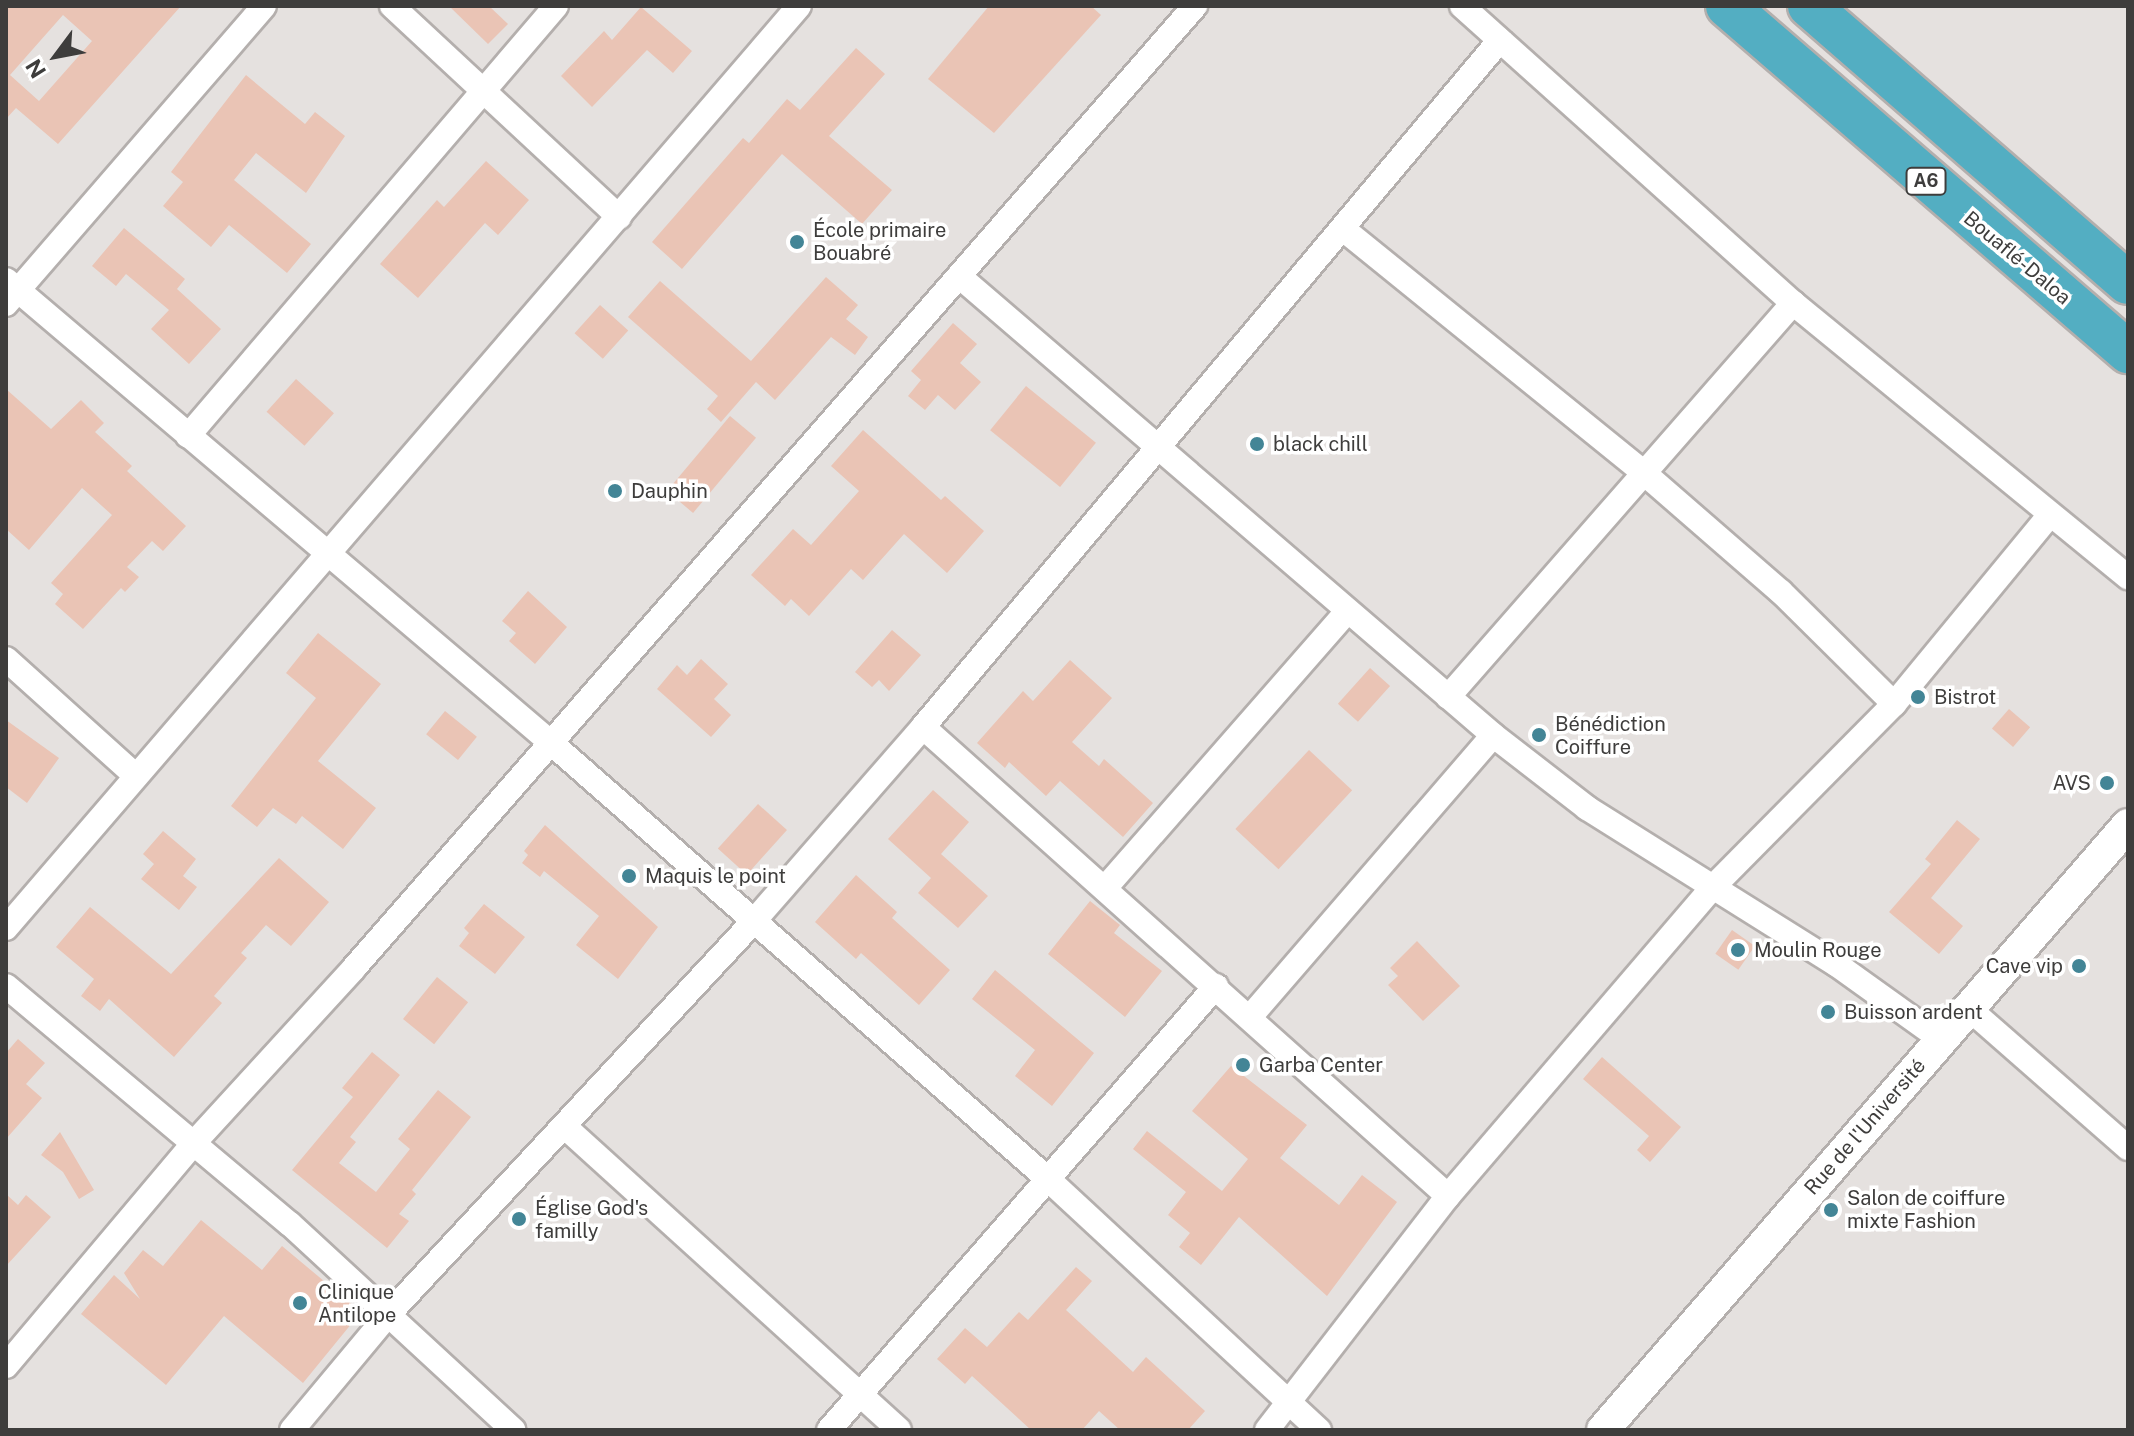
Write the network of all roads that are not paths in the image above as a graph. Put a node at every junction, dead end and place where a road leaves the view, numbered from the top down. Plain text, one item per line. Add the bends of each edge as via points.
1 (264, 6) edge
2 (392, 6) edge
3 (556, 6) edge
4 (799, 6) edge
5 (1195, 6) edge
6 (1462, 6) edge
7 (1727, 6) edge
8 (1809, 6) edge
9 (1500, 40) junction
10 (482, 90) junction
11 (619, 217) junction
12 (1343, 229) junction
13 (959, 276) junction
14 (2128, 283) edge
15 (10, 291) edge
16 (1793, 303) junction
17 (2128, 352) edge
18 (188, 436) junction
19 (1157, 450) junction
20 (1644, 473) junction
21 (2050, 515) junction
22 (328, 554) junction
23 (2128, 577) edge
24 (1347, 612) junction
25 (6, 659) edge
26 (1448, 697) junction
27 (1894, 704) junction
28 (923, 727) junction
29 (1493, 735) junction
30 (549, 741) junction
31 (136, 776) junction
32 (2128, 825) edge
33 (1105, 888) junction
34 (1711, 889) junction
35 (753, 922) junction
36 (6, 928) edge
37 (6, 986) edge
38 (1216, 986) junction
39 (1967, 1007) junction
40 (1250, 1017) junction
41 (1942, 1040) junction
42 (564, 1126) junction
43 (192, 1145) junction
44 (2128, 1148) edge
45 (1049, 1180) junction
46 (1448, 1196) junction
47 (386, 1317) junction
48 (6, 1366) edge
49 (861, 1395) junction
50 (1290, 1404) junction
51 (292, 1430) edge
52 (513, 1430) edge
53 (829, 1430) edge
54 (899, 1430) edge
55 (1267, 1430) edge
56 (1319, 1430) edge
57 (1603, 1430) edge

1 - 15 street
2 - 10 street
3 - 10 street
4 - 11 street
5 - 13 street
6 - 9 street
7 - 17 highway, Bouaflé-Daloa / A6
8 - 14 highway, A6
9 - 12 street
9 - 16 street
10 - 11 street
10 - 18 street
11 - 22 street
12 - 19 street
12 - 20 street
13 - 19 street
13 - 30 street
15 - 18 street
16 - 20 street
16 - 21 street
18 - 22 street
19 - 24 street
19 - 28 street
20 - 26 street
20 - 27 street via 1781,592
21 - 23 street
21 - 27 street
22 - 30 street
22 - 31 street
24 - 26 street
24 - 33 street
25 - 31 street
26 - 29 street
27 - 34 street
28 - 33 street
28 - 35 street
29 - 34 street via 1587,808
29 - 40 street
30 - 35 street
30 - 43 street via 354,968
31 - 36 street
32 - 39 street, Rue de l'Université
33 - 38 street
34 - 41 street via 1836,964
34 - 46 street
35 - 42 street
35 - 45 street
37 - 43 street
38 - 40 street
38 - 45 street
39 - 41 street, Rue de l'Université
39 - 44 street
40 - 46 street
41 - 57 street, Rue de l'Université
42 - 47 street
42 - 49 street
43 - 47 street via 290,1224
43 - 48 street
45 - 49 street
45 - 50 street
46 - 50 street
47 - 51 street
47 - 52 street
49 - 53 street
49 - 54 street
50 - 55 street
50 - 56 street

